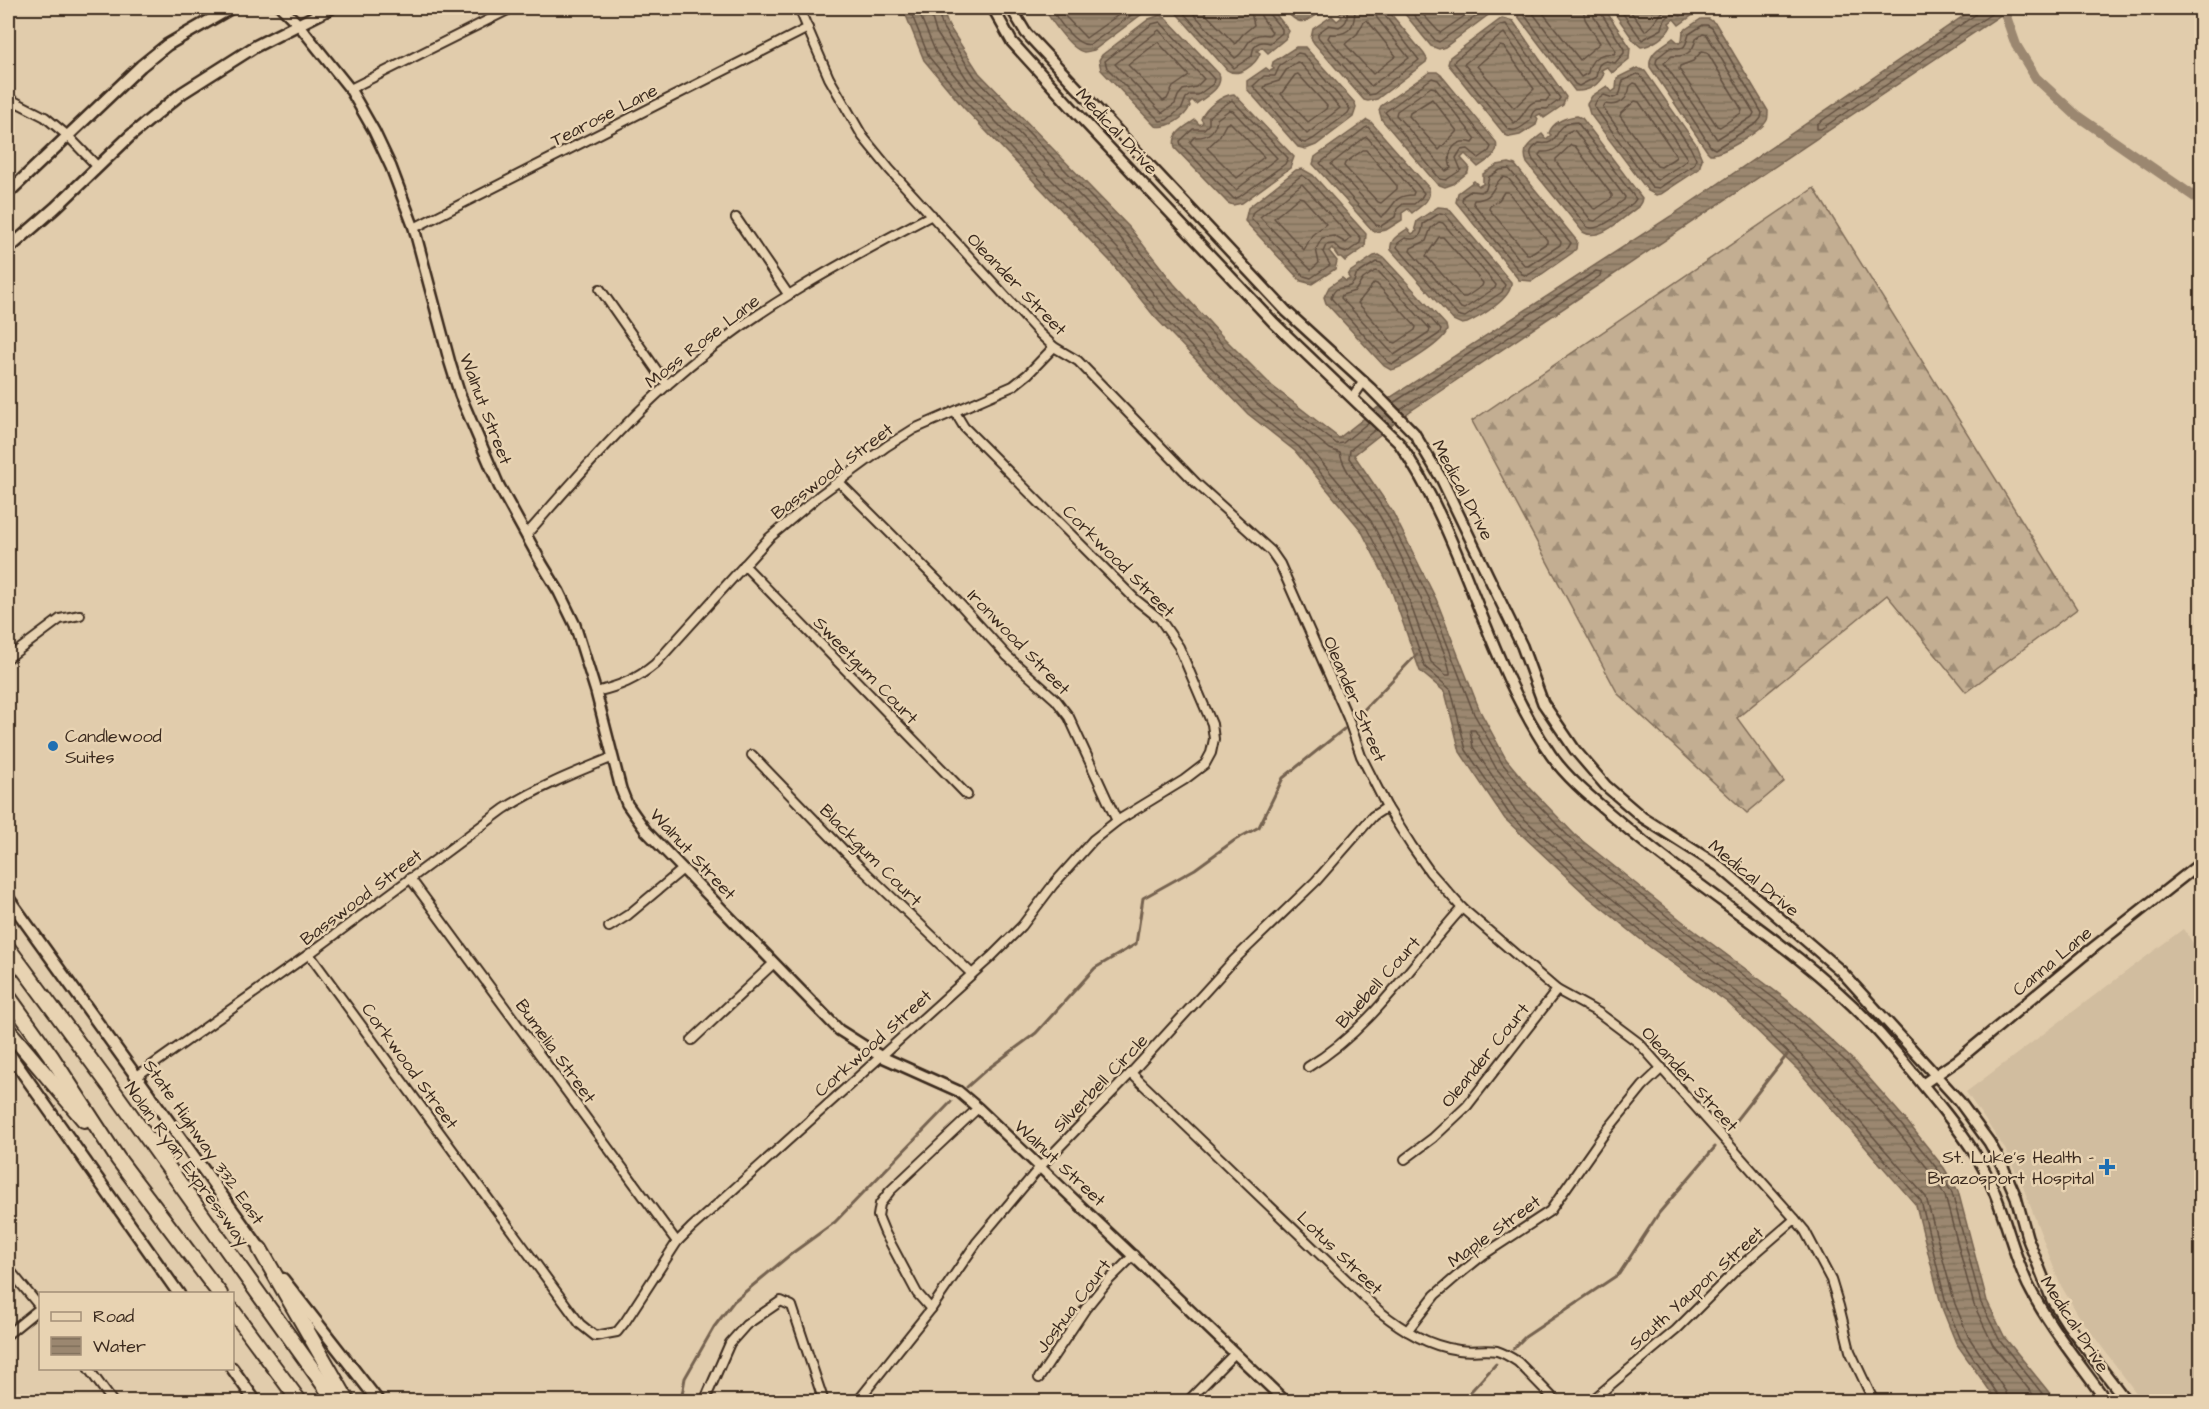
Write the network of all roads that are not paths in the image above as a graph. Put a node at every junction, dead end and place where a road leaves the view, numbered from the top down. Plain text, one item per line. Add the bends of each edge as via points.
1 (231, 8) edge
2 (282, 8) edge
3 (331, 8) edge
4 (512, 8) edge
5 (799, 8) edge
6 (993, 8) edge
7 (1011, 8) edge
8 (298, 24) junction
9 (808, 28) junction
10 (350, 89) junction
11 (8, 98) edge
12 (68, 136) junction
13 (98, 167) junction
14 (8, 193) edge
15 (932, 215) junction
16 (736, 218) dead end
17 (414, 228) junction
18 (8, 249) edge
19 (600, 289) dead end
20 (788, 294) junction
21 (1054, 347) junction
22 (667, 385) junction
23 (1367, 385) junction
24 (1355, 398) junction
25 (955, 412) junction
26 (839, 482) junction
27 (526, 535) junction
28 (744, 566) junction
29 (80, 615) dead end
30 (8, 658) edge
31 (596, 692) junction
32 (752, 755) dead end
33 (611, 758) junction
34 (967, 795) dead end
35 (1387, 807) junction
36 (1117, 821) junction
37 (2202, 862) edge
38 (683, 868) junction
39 (410, 878) junction
40 (8, 898) edge
41 (1462, 908) junction
42 (609, 927) dead end
43 (8, 948) edge
44 (309, 954) junction
45 (774, 963) junction
46 (972, 974) junction
47 (1557, 990) junction
48 (8, 996) edge
49 (8, 1030) edge
50 (692, 1040) dead end
51 (8, 1052) edge
52 (880, 1056) junction
53 (1308, 1067) dead end
54 (1662, 1068) junction
55 (1131, 1073) junction
56 (1937, 1075) junction
57 (137, 1076) junction
58 (1923, 1084) junction
59 (978, 1108) junction
60 (118, 1159) junction
61 (1405, 1159) dead end
62 (1040, 1167) junction
63 (1796, 1219) junction
64 (677, 1242) junction
65 (260, 1249) junction
66 (1134, 1255) junction
67 (8, 1268) edge
68 (178, 1292) edge
69 (219, 1292) edge
70 (39, 1307) edge
71 (39, 1309) edge
72 (931, 1309) junction
73 (234, 1313) edge
74 (1407, 1331) junction
75 (8, 1334) edge
76 (1235, 1353) junction
77 (90, 1370) edge
78 (233, 1370) edge
79 (1039, 1378) dead end
80 (113, 1401) edge
81 (256, 1401) edge
82 (300, 1401) edge
83 (336, 1401) edge
84 (348, 1401) edge
85 (379, 1401) edge
86 (704, 1401) edge
87 (824, 1401) edge
88 (858, 1401) edge
89 (1187, 1401) edge
90 (1286, 1401) edge
91 (1557, 1401) edge
92 (1590, 1401) edge
93 (1874, 1401) edge
94 (2107, 1401) edge
95 (2127, 1401) edge

1 - 12 main road via 176,39 141,66
2 - 8 street, Walnut Street
3 - 8 main road
4 - 10 street
5 - 9 street, Oleander Street
6 - 24 street, Medical Drive via 1012,42 1035,68 1260,307
7 - 23 street, Medical Drive via 1047,57 1226,249
8 - 10 street, Walnut Street
8 - 13 main road via 182,93
9 - 15 street, Oleander Street via 829,78 863,137
9 - 17 street, Tearose Lane
10 - 17 street, Walnut Street via 391,167
11 - 12 street via 45,117
12 - 13 street
12 - 14 main road
13 - 18 main road
15 - 20 street, Moss Rose Lane
15 - 21 street, Oleander Street
16 - 20 street
17 - 27 street, Walnut Street via 460,395 499,486
19 - 22 street
20 - 22 street, Moss Rose Lane
21 - 25 street, Basswood Street via 1012,386
21 - 35 street, Oleander Street via 1078,361 1197,483 1271,551
22 - 27 street, Moss Rose Lane via 580,473
23 - 24 street
23 - 56 street, Medical Drive via 1406,425 1429,456 1521,646 1543,703 1575,750 1606,786 1642,817 1719,866 1841,971
24 - 58 street, Medical Drive via 1394,437 1413,463 1507,676 1553,758 1648,846 1748,918 1837,991
25 - 26 street, Basswood Street via 914,429
25 - 36 street, Corkwood Street via 964,427 1135,599 1160,619 1179,647 1212,724 1214,739 1205,764
26 - 28 street, Basswood Street via 806,505
26 - 36 street, Ironwood Street via 1007,656 1056,700 1069,717
27 - 31 street, Walnut Street via 575,625
28 - 31 street, Basswood Street via 655,664 625,684
28 - 34 street, Sweetgum Court
29 - 30 street via 60,619
31 - 33 street, Walnut Street
32 - 46 street, Blackgum Court via 858,865
33 - 38 street, Walnut Street via 635,818
33 - 39 street, Basswood Street via 533,791
35 - 41 street, Oleander Street via 1430,872
35 - 55 street, Silverbell Circle via 1373,816 1316,881 1234,960
36 - 46 street, Corkwood Street via 1093,840 1022,926
37 - 56 street, Canna Lane
38 - 42 street
38 - 45 street, Walnut Street
39 - 44 street, Basswood Street
39 - 64 street, Bumelia Street
40 - 57 main road, State Highway 332 East
41 - 47 street, Oleander Street
41 - 53 street, Bluebell Court via 1364,1024
43 - 83 highway, Nolan Ryan Expressway
44 - 57 street, Basswood Street
44 - 64 street, Corkwood Street via 586,1331 595,1336 617,1332
45 - 50 street
45 - 52 street, Walnut Street via 839,1030
46 - 52 street, Corkwood Street
47 - 54 street, Oleander Street via 1613,1022
47 - 61 street, Oleander Court via 1467,1106
48 - 60 highway
49 - 60 highway
51 - 68 main road
52 - 59 street, Walnut Street via 958,1091
52 - 64 street, Corkwood Street
54 - 63 street, Oleander Street
54 - 74 street, Maple Street via 1604,1134 1550,1211 1457,1276 1435,1295
55 - 62 street, Silverbell Circle
55 - 74 street, Lotus Street via 1379,1311
56 - 58 street, Canna Lane
56 - 95 street, Medical Drive via 1973,1119 2003,1167 2052,1300
57 - 65 main road, State Highway 332 East
58 - 94 street, Medical Drive via 1960,1130 1986,1174 2018,1262 2040,1307
59 - 62 street, Walnut Street
59 - 72 street via 880,1204 878,1216 885,1233 917,1293
60 - 69 highway
62 - 66 street, Walnut Street
62 - 72 street, Silverbell Circle via 977,1242
63 - 92 street, South Yaupon Street via 1737,1269 1676,1330
63 - 93 street, Oleander Street via 1831,1280 1850,1351
65 - 84 highway
65 - 85 main road, State Highway 332 East
66 - 76 street, Walnut Street
66 - 79 street, Joshua Court via 1086,1308
67 - 70 street
71 - 75 street
72 - 88 street, Silverbell Circle
73 - 82 highway
74 - 91 street, Lotus Street via 1433,1345 1497,1351 1518,1362
76 - 89 street
76 - 90 street, Walnut Street
77 - 80 street
78 - 81 main road
86 - 87 street via 730,1343 746,1325 781,1301 792,1306

